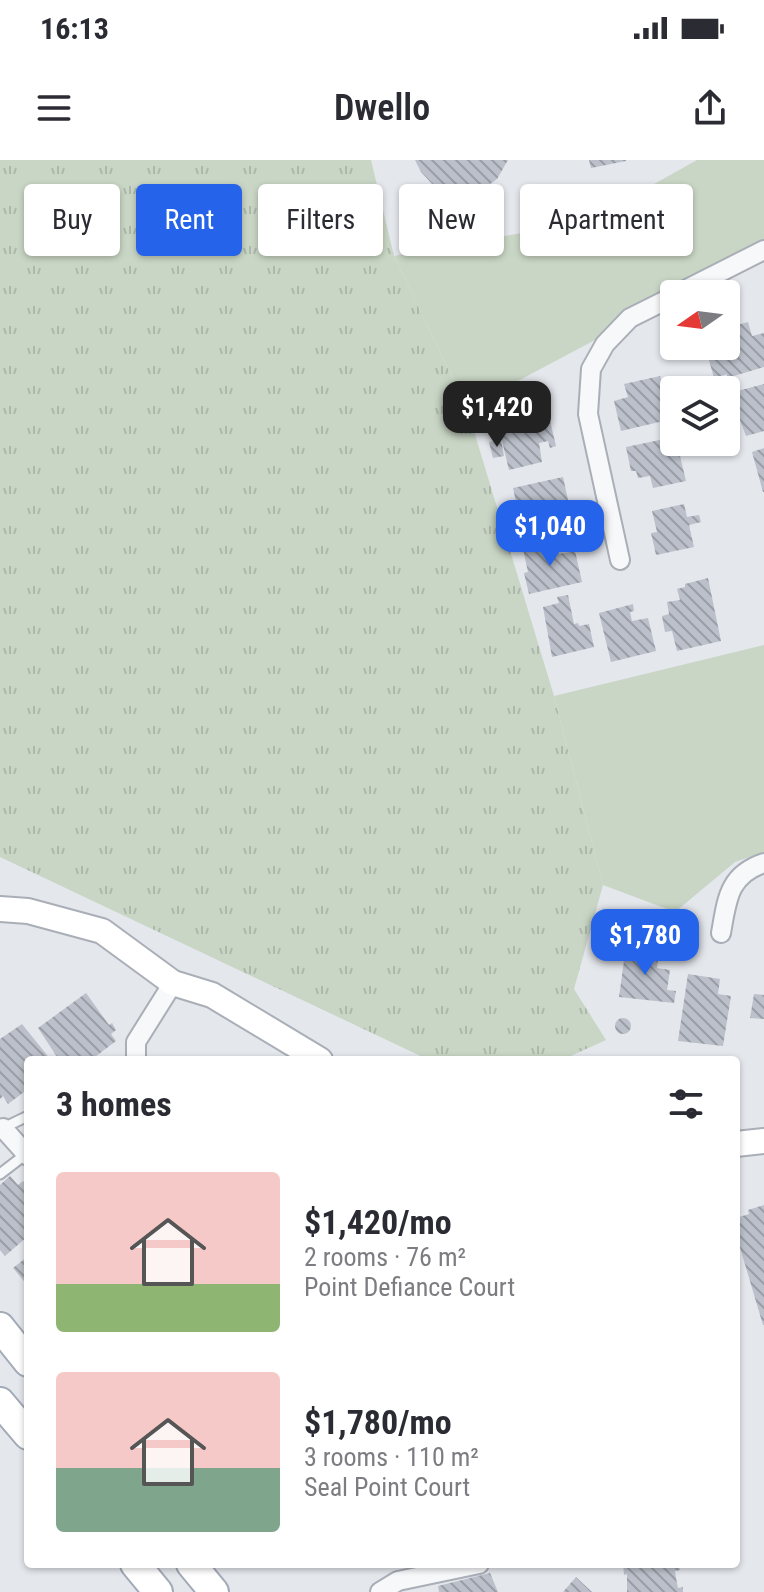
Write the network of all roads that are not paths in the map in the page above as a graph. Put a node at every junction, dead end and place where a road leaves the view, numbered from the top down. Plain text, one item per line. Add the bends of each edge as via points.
1 (764, 250) edge
2 (705, 280) edge
3 (660, 303) edge
4 (620, 560) dead end
5 (764, 863) edge
6 (0, 909) edge
7 (721, 933) dead end
8 (173, 983) junction
9 (136, 1056) edge
10 (313, 1056) edge
11 (24, 1118) edge
12 (2, 1127) edge
13 (764, 1141) edge
14 (740, 1144) edge
15 (24, 1152) edge
16 (24, 1157) edge
17 (0, 1174) edge
18 (0, 1327) edge
19 (24, 1357) edge
20 (0, 1402) edge
21 (24, 1430) edge
22 (138, 1568) edge
23 (194, 1568) edge
24 (465, 1568) edge
25 (401, 1587) edge
26 (158, 1592) edge
27 (214, 1592) edge
28 (380, 1592) edge

1 - 2 street
3 - 4 street via 630,318 605,344 591,369 588,414
5 - 7 street via 749,868 729,889
6 - 8 street via 102,931
8 - 9 street via 136,1042
8 - 10 street via 212,995
11 - 12 lane
12 - 15 street
13 - 14 street
16 - 17 lane
18 - 19 main road
20 - 21 main road
22 - 26 main road
23 - 27 main road
24 - 25 street
25 - 28 street

